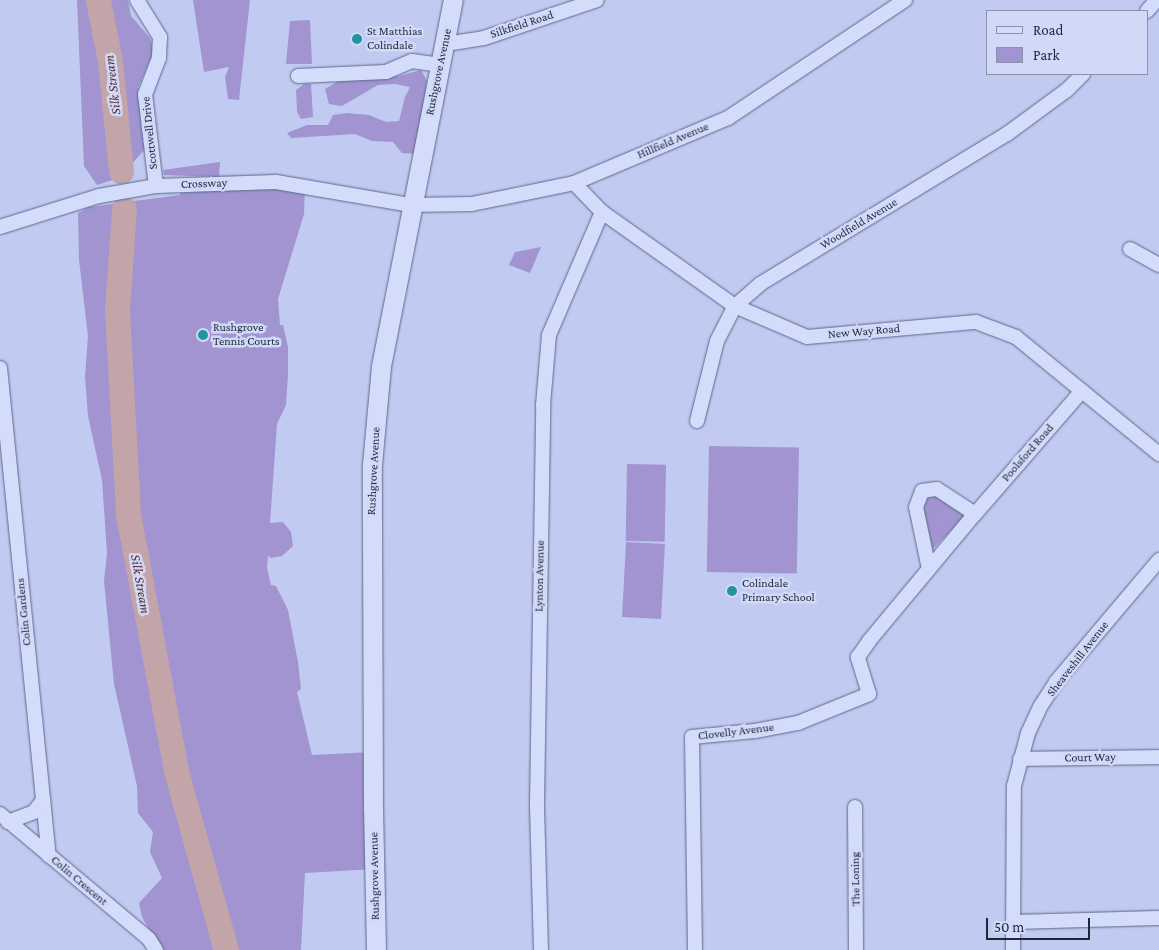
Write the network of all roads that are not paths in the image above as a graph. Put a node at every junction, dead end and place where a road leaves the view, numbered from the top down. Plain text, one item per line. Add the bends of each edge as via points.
1 (138, 0) edge
2 (453, 0) edge
3 (597, 0) edge
4 (905, 0) edge
5 (1157, 0) edge
6 (1148, 10) edge
7 (446, 44) junction
8 (441, 65) junction
9 (1082, 75) edge
10 (298, 76) dead end
11 (574, 183) junction
12 (151, 186) junction
13 (411, 205) junction
14 (602, 212) junction
15 (0, 227) edge
16 (1130, 249) dead end
17 (1159, 265) edge
18 (735, 306) junction
19 (0, 368) edge
20 (1082, 391) junction
21 (697, 421) dead end
22 (1159, 454) edge
23 (975, 514) junction
24 (1159, 560) edge
25 (929, 569) junction
26 (870, 641) joint
27 (1159, 757) edge
28 (1020, 759) junction
29 (43, 800) junction
30 (855, 807) dead end
31 (4, 818) edge
32 (49, 856) junction
33 (1159, 918) edge
34 (1013, 922) junction
35 (156, 950) edge
36 (376, 950) edge
37 (541, 950) edge
38 (695, 950) edge
39 (856, 950) edge
40 (1013, 950) edge

1 - 12 street, Scottwell Drive via 160,37 159,58 145,94
2 - 7 street, Rushgrove Avenue
3 - 7 street, Silkfield Road via 484,38
4 - 11 street, Hillfield Avenue via 728,118
5 - 6 street
7 - 8 street, Rushgrove Avenue
8 - 10 street via 412,61 386,72
8 - 13 street, Rushgrove Avenue
9 - 18 street, Woodfield Avenue via 1008,134 760,284
11 - 13 street, Hillfield Avenue via 472,204
11 - 14 street, New Way Road
12 - 13 street, Crossway via 276,182
12 - 15 street, Crossway via 99,196
13 - 36 street, Rushgrove Avenue via 381,366 372,465
14 - 18 street, New Way Road
14 - 37 street, Lynton Avenue via 549,335 543,405 537,804
16 - 17 street
18 - 20 street, New Way Road via 807,337 976,322 1016,338
18 - 21 street, Woodfield Avenue via 717,341
19 - 29 street, Colin Gardens
20 - 22 street, New Way Road
20 - 23 street, Poolsford Road
23 - 25 street, Poolsford Road
23 - 25 street via 937,488 922,491 916,507
24 - 28 street, Sheaveshill Avenue via 1056,682 1040,707
25 - 26 street, Poolsford Road
26 - 38 street, Clovelly Avenue via 858,657 868,694 798,723 754,731 692,736
27 - 28 street, Court Way
28 - 34 street, Sheaveshill Avenue via 1014,786
29 - 31 street via 34,812
29 - 32 street, Colin Gardens
30 - 39 street, The Loning
31 - 32 street, Colin Crescent
32 - 35 street, Colin Crescent via 149,939
33 - 34 street
34 - 40 street, Sheaveshill Avenue

